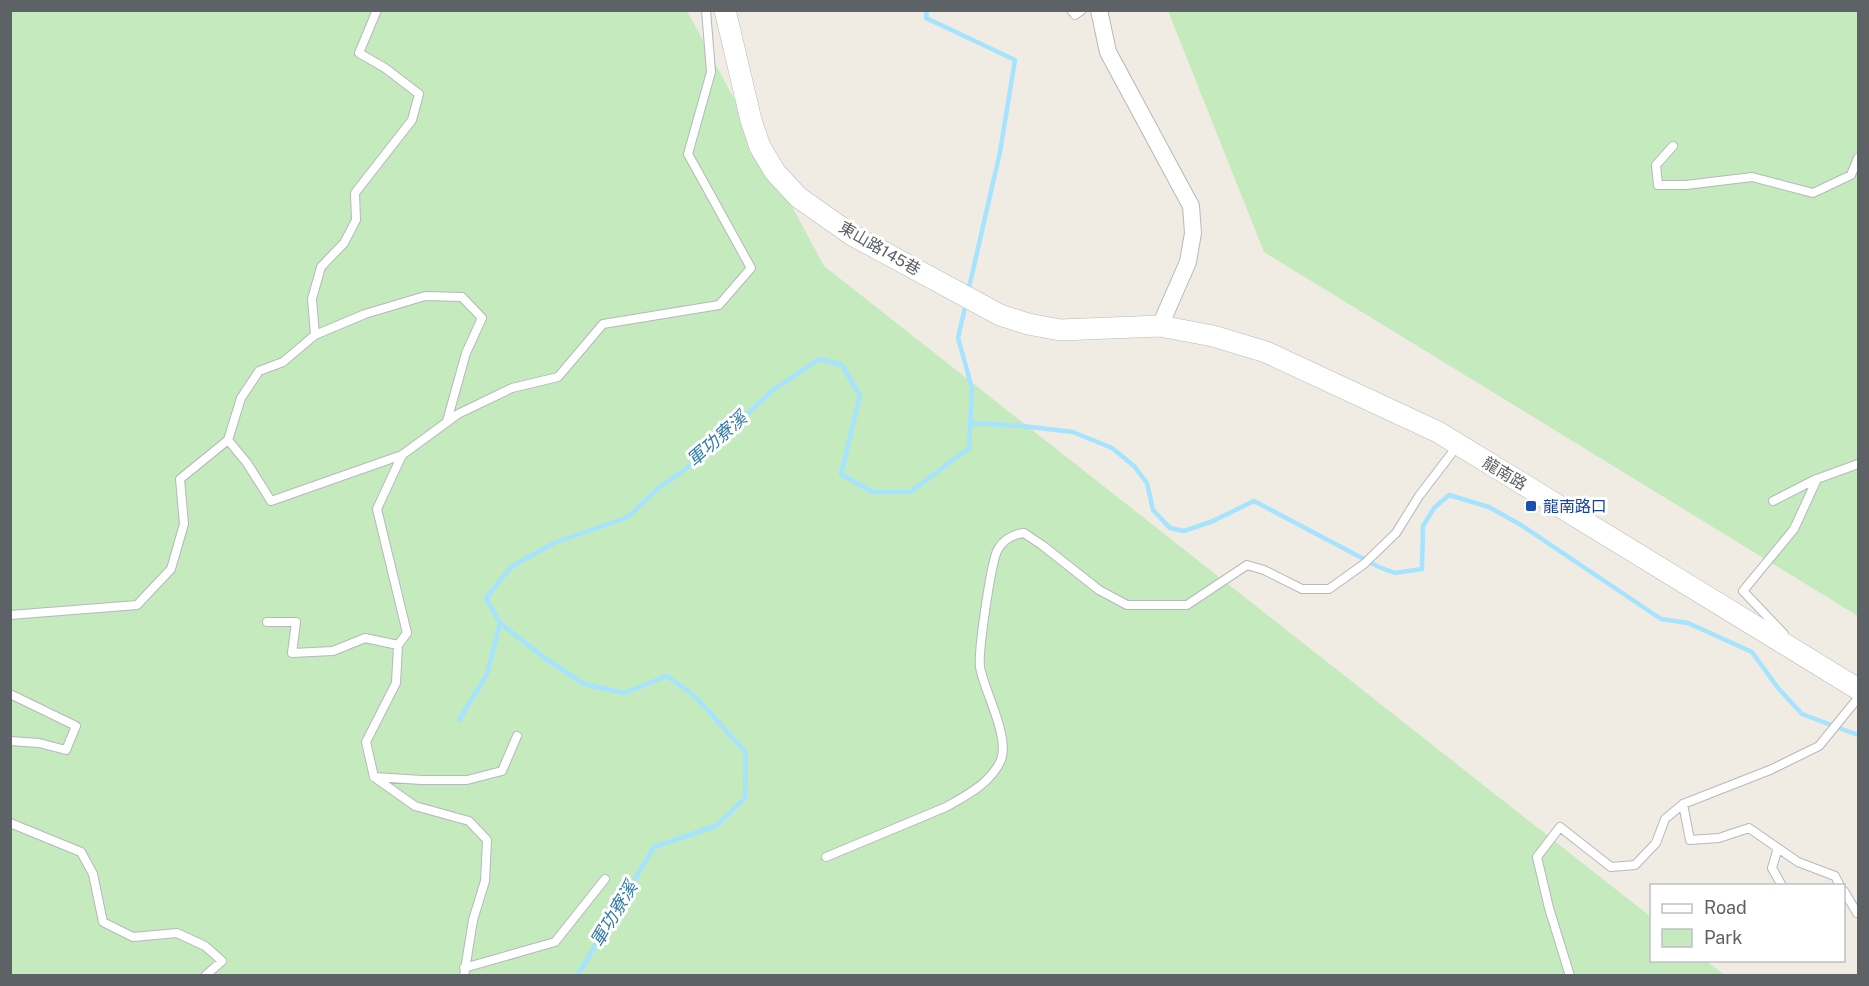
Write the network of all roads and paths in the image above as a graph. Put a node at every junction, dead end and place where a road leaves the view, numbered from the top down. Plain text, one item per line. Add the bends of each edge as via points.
1 (377, 10) edge
2 (706, 10) edge
3 (725, 10) edge
4 (1071, 10) edge
5 (1082, 10) edge
6 (1099, 10) edge
7 (1673, 146) dead end
8 (1858, 158) edge
9 (1161, 326) junction
10 (315, 335) junction
11 (447, 422) junction
12 (228, 440) junction
13 (1458, 445) junction
14 (402, 454) junction
15 (1858, 464) edge
16 (1817, 479) junction
17 (1773, 501) dead end
18 (10, 615) edge
19 (267, 622) dead end
20 (398, 645) junction
21 (1801, 653) junction
22 (1858, 689) edge
23 (10, 694) edge
24 (1858, 698) edge
25 (517, 736) dead end
26 (10, 741) edge
27 (374, 777) junction
28 (1683, 804) junction
29 (10, 823) edge
30 (1778, 848) junction
31 (826, 856) dead end
32 (605, 879) dead end
33 (1781, 884) edge
34 (1839, 884) edge
35 (1845, 893) edge
36 (1857, 913) edge
37 (464, 972) edge
38 (205, 975) edge
39 (1570, 975) edge

1 - 10 lane via 359,54 419,94 412,120 355,193 356,220 344,243 321,267 312,299
2 - 11 lane via 711,72 688,154 751,268 718,305 603,324 558,377 512,388
3 - 9 street, 東山路145巷 via 760,147 798,197 852,235 1000,315 1060,330
4 - 5 lane via 1075,15
6 - 9 street via 1108,52 1191,206 1193,234 1188,262
7 - 8 lane via 1656,165 1658,185 1752,177 1813,193 1851,175
9 - 13 street, 龍南路 via 1266,352
10 - 11 lane via 365,314 425,296 462,297 482,318 466,353
10 - 12 lane via 283,362 259,371 241,398
11 - 14 lane
12 - 14 lane via 248,463 271,501
12 - 18 lane via 180,479 184,524 171,569 136,605
13 - 21 street, 龍南路
13 - 31 lane via 1396,533 1364,564 1329,589 1302,589 1247,565 1187,605 1127,605 1099,590 1024,533 1013,535 998,549 980,666 996,716 1002,758 979,788 964,797
14 - 20 lane via 377,509 407,633
15 - 16 lane
16 - 17 lane
16 - 21 lane via 1794,529 1743,591
19 - 20 lane via 296,622 292,652 333,651 365,638
20 - 27 lane via 396,683 366,742
21 - 22 street, 龍南路
23 - 26 lane via 76,726 66,750
24 - 28 lane via 1819,746
25 - 27 lane via 502,771 467,780
27 - 37 lane via 415,806 470,821 488,840 485,881
28 - 30 lane via 1690,840 1719,838 1749,828
28 - 39 lane via 1665,819 1656,843 1635,865 1611,867 1560,827 1537,857
29 - 38 lane via 81,852 93,874 103,922 133,937 177,933 205,946 222,961
30 - 33 lane via 1772,868
30 - 34 lane via 1798,862 1834,876
32 - 37 lane via 555,942
35 - 36 lane

